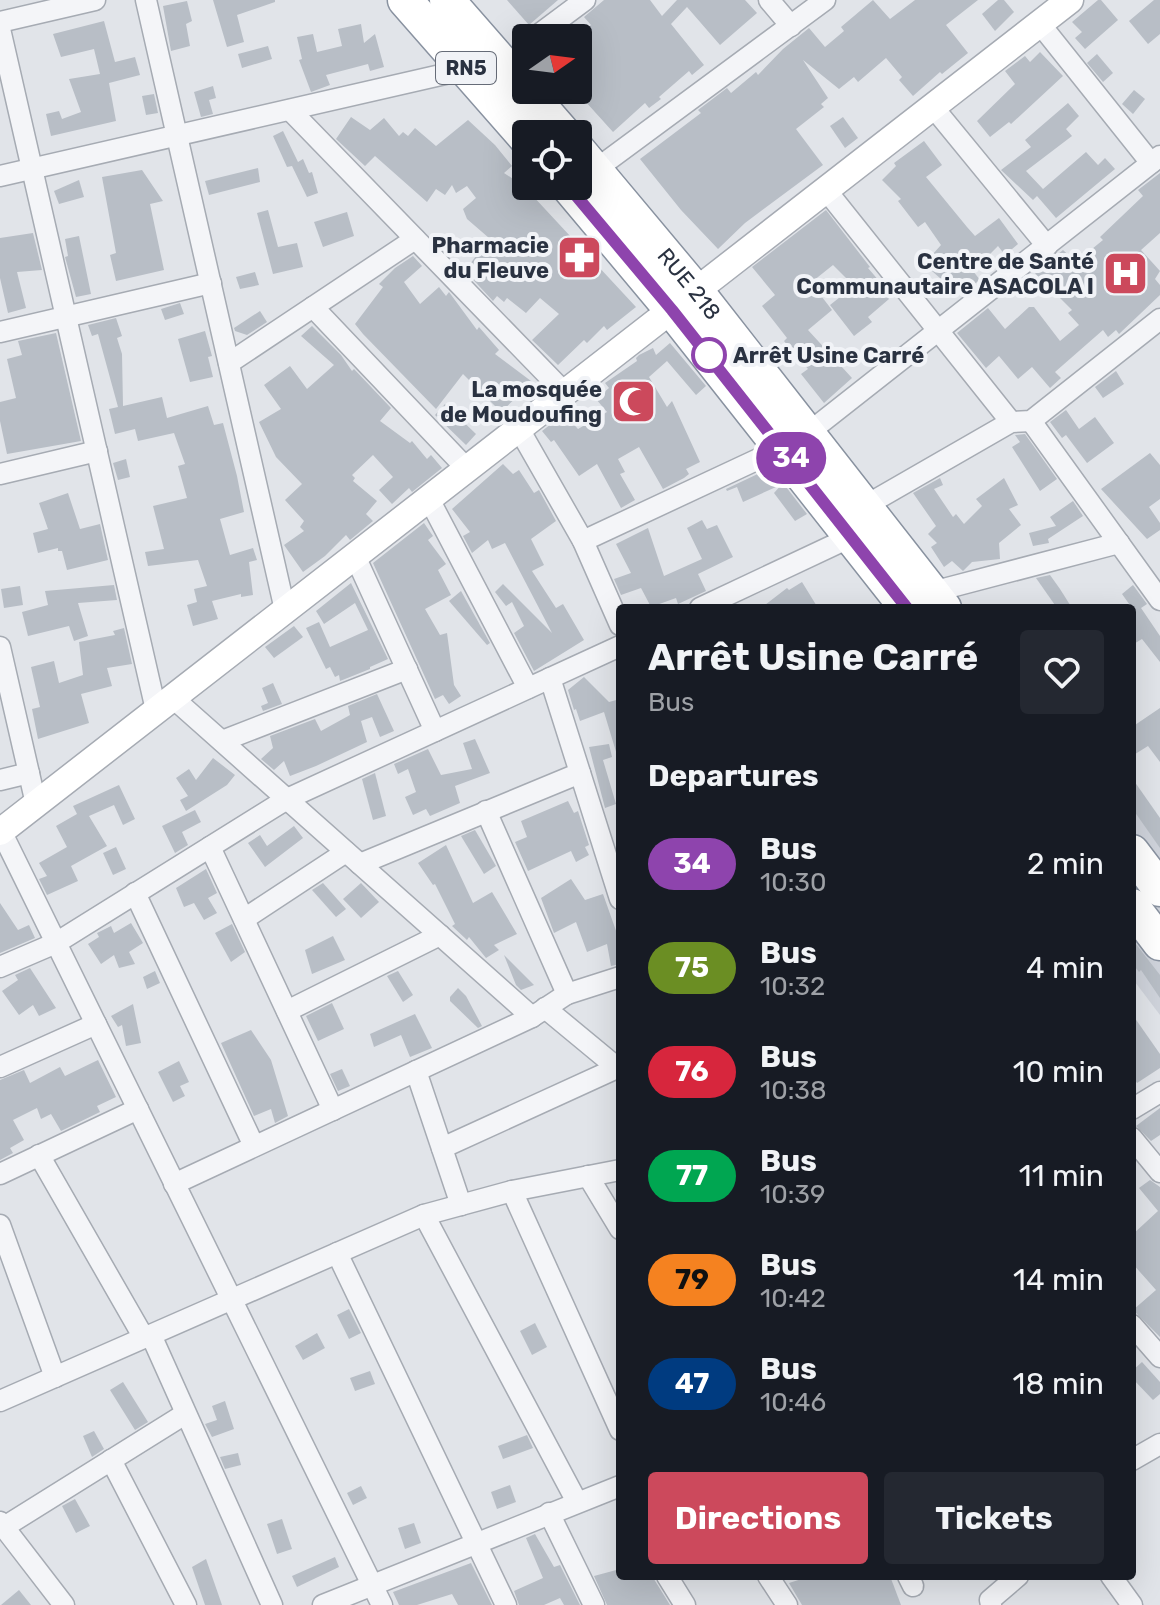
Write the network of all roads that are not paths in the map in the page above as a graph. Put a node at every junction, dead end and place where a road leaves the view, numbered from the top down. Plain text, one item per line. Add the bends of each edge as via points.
1 (95, 0) edge
2 (146, 0) edge
3 (405, 0) edge
4 (447, 0) edge
5 (585, 0) edge
6 (769, 0) edge
7 (825, 0) edge
8 (1070, 0) edge
9 (0, 22) edge
10 (553, 24) edge
11 (1040, 24) junction
12 (791, 26) junction
13 (0, 29) edge
14 (512, 51) edge
15 (467, 69) junction
16 (933, 107) junction
17 (290, 110) junction
18 (512, 122) edge
19 (177, 136) junction
20 (1155, 159) edge
21 (592, 161) edge
22 (32, 169) junction
23 (0, 176) edge
24 (592, 184) edge
25 (826, 190) junction
26 (415, 239) junction
27 (1047, 246) junction
28 (211, 283) junction
29 (684, 300) junction
30 (313, 307) junction
31 (66, 317) junction
32 (1160, 319) edge
33 (0, 332) edge
34 (939, 332) junction
35 (229, 363) junction
36 (565, 393) junction
37 (1021, 422) junction
38 (519, 429) junction
39 (795, 440) junction
40 (97, 451) junction
41 (467, 469) junction
42 (0, 474) edge
43 (429, 499) junction
44 (859, 521) junction
45 (583, 541) junction
46 (1119, 543) junction
47 (355, 556) junction
48 (1160, 600) edge
49 (928, 603) edge
50 (707, 604) edge
51 (285, 610) junction
52 (616, 616) edge
53 (0, 647) edge
54 (616, 648) edge
55 (407, 669) junction
56 (550, 678) junction
57 (528, 688) junction
58 (165, 704) junction
59 (435, 731) junction
60 (222, 741) junction
61 (29, 773) junction
62 (580, 773) junction
63 (0, 780) edge
64 (287, 799) junction
65 (36, 804) junction
66 (486, 811) junction
67 (0, 832) edge
68 (210, 847) junction
69 (353, 858) junction
70 (616, 886) edge
71 (135, 893) junction
72 (1136, 911) edge
73 (244, 919) junction
74 (440, 935) junction
75 (56, 943) junction
76 (1160, 943) edge
77 (0, 967) edge
78 (616, 978) edge
79 (567, 994) junction
80 (287, 1011) junction
81 (538, 1013) junction
82 (96, 1024) junction
83 (0, 1067) edge
84 (616, 1068) edge
85 (616, 1070) edge
86 (416, 1071) junction
87 (1160, 1092) edge
88 (1136, 1107) edge
89 (138, 1109) junction
90 (333, 1110) junction
91 (1136, 1143) edge
92 (254, 1146) junction
93 (442, 1148) junction
94 (39, 1155) junction
95 (616, 1171) edge
96 (1160, 1172) edge
97 (0, 1174) edge
98 (588, 1176) junction
99 (174, 1184) junction
100 (512, 1191) junction
101 (461, 1205) junction
102 (424, 1215) junction
103 (616, 1222) edge
104 (0, 1225) edge
105 (337, 1253) junction
106 (231, 1300) junction
107 (1136, 1330) edge
108 (148, 1336) junction
109 (1160, 1357) edge
110 (55, 1377) junction
111 (0, 1401) edge
112 (185, 1414) junction
113 (616, 1420) edge
114 (1160, 1444) edge
115 (1136, 1458) edge
116 (111, 1460) junction
117 (616, 1492) edge
118 (577, 1502) junction
119 (549, 1513) junction
120 (2, 1525) edge
121 (476, 1542) junction
122 (669, 1580) edge
123 (771, 1580) edge
124 (1013, 1580) edge
125 (1114, 1580) edge
126 (371, 1584) junction
127 (64, 1605) edge
128 (186, 1605) edge
129 (272, 1605) edge
130 (323, 1605) edge
131 (382, 1605) edge
132 (506, 1605) edge
133 (594, 1605) edge
134 (685, 1605) edge
135 (787, 1605) edge
136 (991, 1605) edge
137 (1132, 1605) edge

1 - 9 street
2 - 19 street
3 - 15 highway, RN5
4 - 14 highway, RN5
5 - 10 street
6 - 12 street
7 - 12 street
8 - 11 street
11 - 16 street
11 - 20 street
12 - 21 street
13 - 22 street
15 - 17 street
15 - 18 highway, RN5
16 - 25 street
16 - 27 street
17 - 19 street
17 - 26 street
19 - 22 street
19 - 28 street
20 - 27 street
22 - 23 street
22 - 31 street
24 - 29 highway, RUE 218
25 - 29 street
25 - 34 street
26 - 30 street
26 - 36 street
27 - 34 street
28 - 31 street
28 - 35 street
29 - 36 street
29 - 39 highway, RUE 218
30 - 35 street
30 - 41 street
31 - 33 street
31 - 40 street
32 - 37 street
34 - 37 street
34 - 39 street
35 - 51 street
36 - 38 street
37 - 44 street
37 - 46 street
38 - 41 street
38 - 45 street
39 - 44 highway, RUE 218
39 - 45 street
40 - 42 street
40 - 58 street
41 - 43 street
43 - 47 street
43 - 57 street
44 - 49 highway, RUE 218
44 - 50 street
45 - 52 street
46 - 48 street
46 - 49 street
47 - 51 street
47 - 55 street
51 - 58 street
53 - 61 street
54 - 56 street
55 - 59 street
55 - 60 street
56 - 57 street
56 - 62 street
57 - 59 street
58 - 60 street
58 - 65 street
59 - 64 street
60 - 64 street
61 - 63 street
61 - 65 street
62 - 66 street
62 - 70 street
64 - 68 street
64 - 69 street
65 - 67 street
66 - 69 street
66 - 79 street
67 - 75 street
68 - 71 street
68 - 73 street
69 - 73 street
69 - 74 street
71 - 75 street
71 - 92 street
72 - 76 highway
73 - 80 street
74 - 80 street
74 - 81 street
75 - 77 street
75 - 82 street
78 - 79 street
79 - 81 street
80 - 90 street
81 - 84 street
81 - 86 street
82 - 83 street
82 - 89 street
85 - 93 street
86 - 90 street
86 - 93 street
87 - 88 street
89 - 94 street
89 - 99 street
90 - 92 street
91 - 96 street
92 - 99 street
93 - 101 street
94 - 97 street
94 - 108 street
95 - 98 street
98 - 100 street
98 - 103 street
99 - 106 street
100 - 101 street
100 - 113 street
101 - 102 street
102 - 105 street
102 - 118 street
104 - 110 street
105 - 106 street
105 - 121 street
106 - 108 street
106 - 126 street
107 - 109 street
108 - 110 street
108 - 112 street
110 - 111 street
112 - 116 street
112 - 129 street
114 - 115 street
116 - 120 street
116 - 128 street
117 - 118 street
118 - 119 street
119 - 121 street
119 - 133 street
120 - 127 street
121 - 126 street
121 - 132 street
122 - 134 street
123 - 135 street
124 - 136 street via 990,1600
125 - 137 street
126 - 130 street
126 - 131 street

